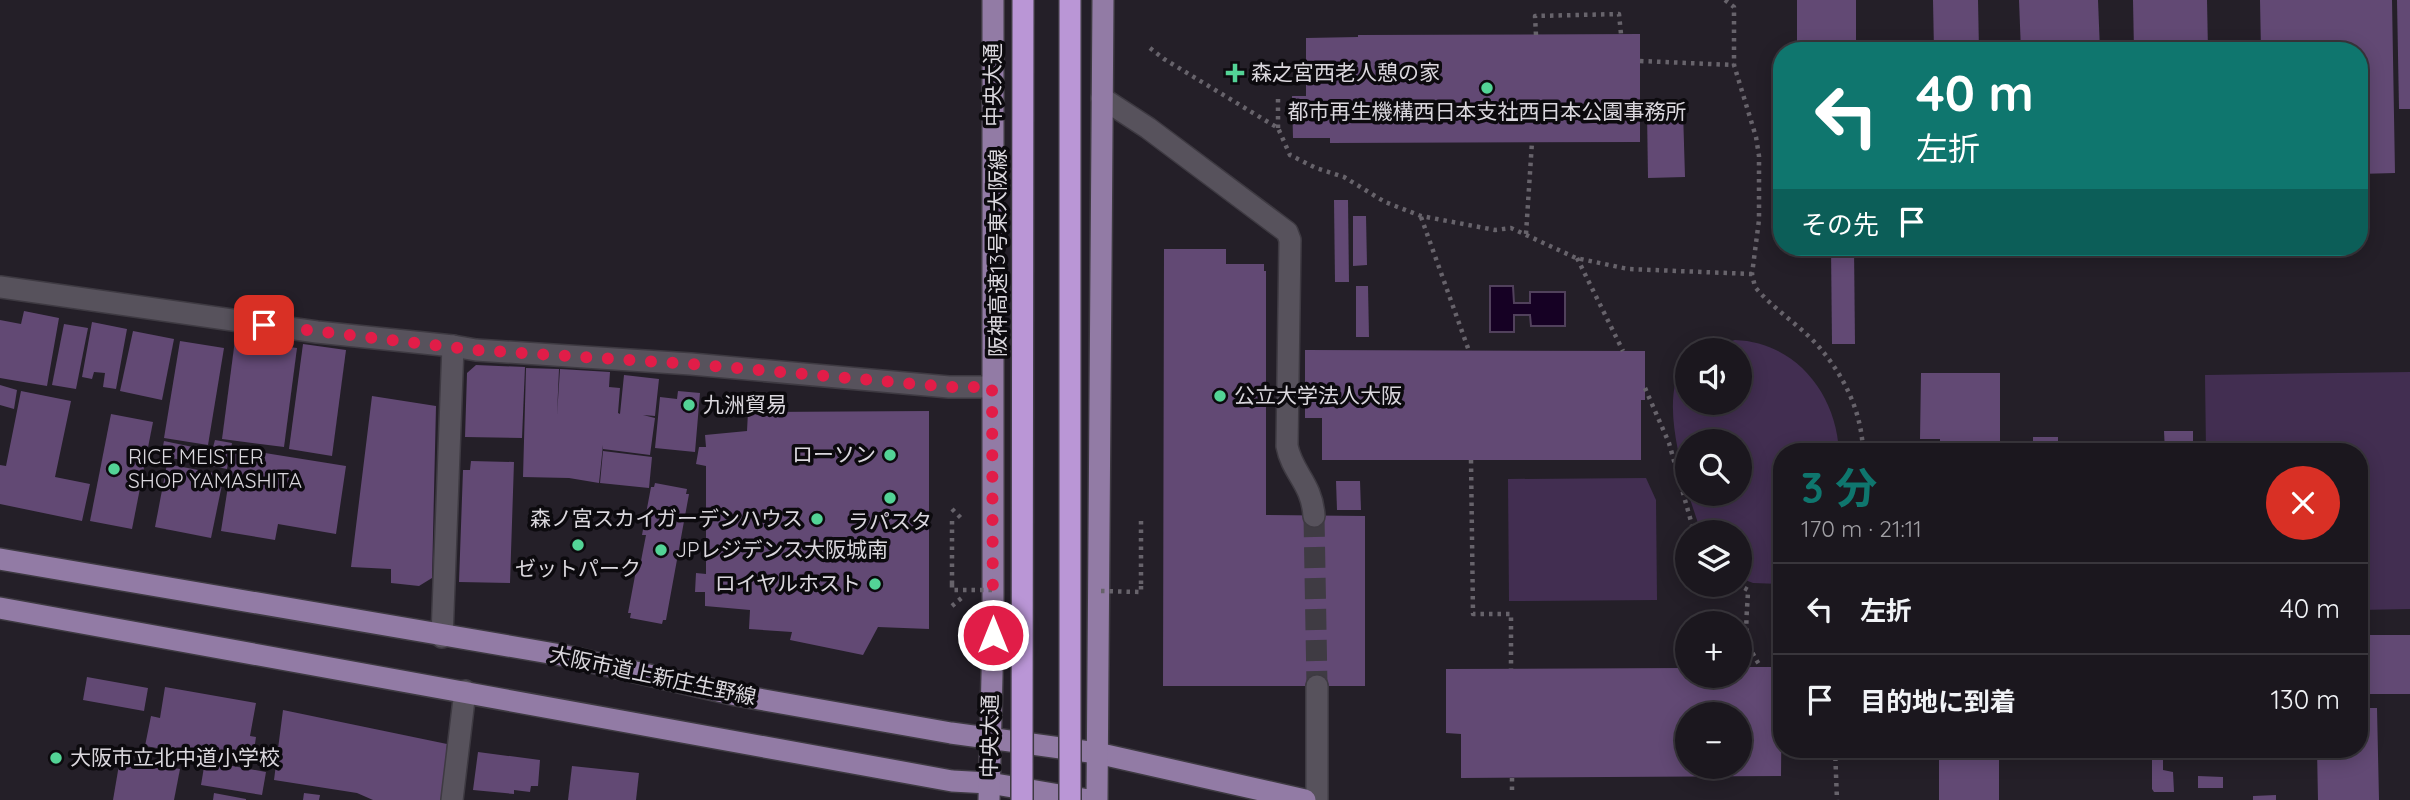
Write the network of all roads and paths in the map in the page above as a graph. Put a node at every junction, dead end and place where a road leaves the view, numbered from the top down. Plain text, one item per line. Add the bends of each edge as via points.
1 (993, 0) edge
2 (1023, 0) edge
3 (1070, 0) edge
4 (1103, 0) edge
5 (1726, 0) edge
6 (1621, 34) dead end
7 (1536, 35) dead end
8 (1150, 48) dead end
9 (1640, 61) dead end
10 (1734, 65) junction
11 (1278, 94) dead end
12 (1102, 99) junction
13 (1278, 128) junction
14 (1532, 142) dead end
15 (1421, 216) junction
16 (1526, 234) junction
17 (1576, 258) junction
18 (1752, 274) junction
19 (0, 287) edge
20 (453, 346) junction
21 (1469, 351) dead end
22 (1623, 351) dead end
23 (992, 387) junction
24 (1645, 388) dead end
25 (1862, 443) edge
26 (1471, 460) dead end
27 (1314, 516) tunnel mouth
28 (1691, 520) edge
29 (952, 521) dead end
30 (1141, 521) dead end
31 (0, 559) edge
32 (952, 584) dead end
33 (1141, 584) dead end
34 (1748, 597) edge
35 (0, 608) edge
36 (442, 637) junction
37 (1761, 667) dead end
38 (1511, 668) dead end
39 (1317, 686) tunnel mouth
40 (465, 691) junction
41 (989, 739) junction
42 (1097, 753) junction
43 (1835, 758) edge
44 (1512, 778) dead end
45 (1512, 791) dead end
46 (989, 792) edge
47 (452, 800) edge
48 (1022, 800) edge
49 (1070, 800) edge
50 (1088, 800) edge
51 (1097, 800) edge
52 (1305, 800) edge
53 (1317, 800) edge
54 (1837, 800) edge

1 - 23 main road, 中央大通
2 - 48 highway, 阪神高速13号東大阪線, bridge
3 - 49 highway, bridge
4 - 12 main road
5 - 10 path via 1734,7
6 - 7 path via 1619,14 1535,16
8 - 13 path
9 - 10 path
10 - 18 path via 1759,156 1759,220
11 - 13 path
12 - 27 street via 1287,232 1286,446 1309,489
12 - 42 main road
13 - 15 path via 1290,155
14 - 16 path
15 - 16 path
15 - 21 path
16 - 17 path
17 - 18 path via 1628,269
17 - 22 path
18 - 25 path via 1762,296 1819,348 1849,392 1858,413
19 - 20 street via 317,332
20 - 23 street
20 - 36 street
23 - 41 main road, 中央大通
24 - 28 path via 1669,443
26 - 38 path via 1472,614 1511,614
29 - 32 path
30 - 33 path
31 - 36 main road, 大阪市道上新庄生野線
34 - 37 path via 1746,637
35 - 40 main road
36 - 41 main road, 大阪市道上新庄生野線 via 561,655 736,695
39 - 53 street
40 - 46 main road via 951,781
40 - 47 street
41 - 42 main road, 大阪市道上新庄生野線
41 - 46 main road, 中央大通
42 - 51 main road
42 - 52 main road, 大阪市道上新庄生野線
43 - 54 path
44 - 45 path
46 - 50 main road

